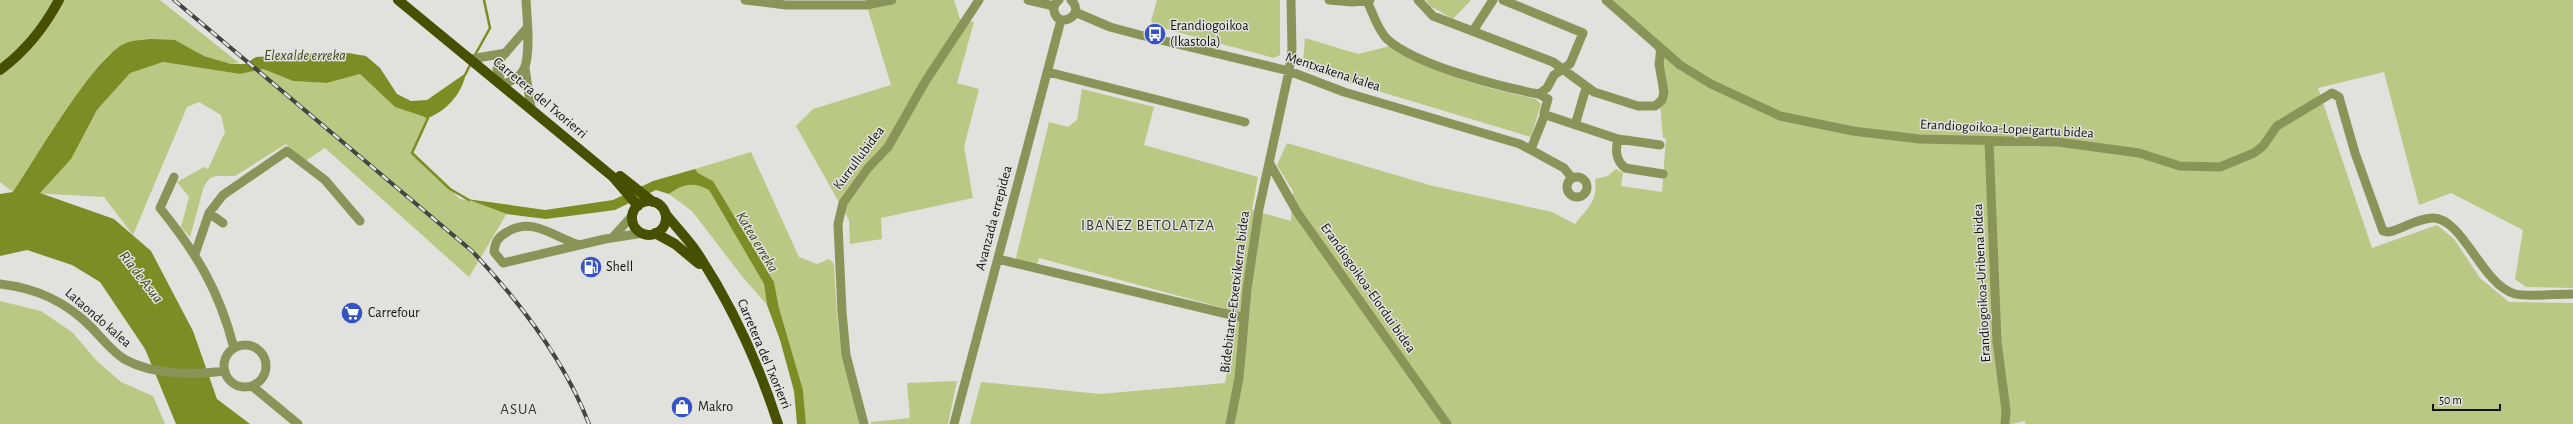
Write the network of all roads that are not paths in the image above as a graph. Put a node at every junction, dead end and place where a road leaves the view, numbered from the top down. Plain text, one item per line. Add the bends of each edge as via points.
1 (59, 0) edge
2 (398, 0) edge
3 (526, 0) edge
4 (745, 0) edge
5 (892, 0) edge
6 (979, 0) edge
7 (1028, 0) edge
8 (1071, 0) edge
9 (1291, 0) edge
10 (1329, 0) edge
11 (1369, 0) edge
12 (1418, 0) edge
13 (1493, 0) edge
14 (1503, 0) edge
15 (1606, 0) edge
16 (1056, 3) edge
17 (1075, 12) junction
18 (1061, 20) junction
19 (527, 28) junction
20 (1473, 31) junction
21 (1661, 49) junction
22 (506, 53) junction
23 (471, 59) junction
24 (525, 68) junction
25 (1562, 69) junction
26 (0, 70) edge
27 (1289, 71) junction
28 (1048, 72) junction
29 (502, 85) junction
30 (1586, 88) junction
31 (1539, 94) junction
32 (531, 108) junction
33 (1545, 114) junction
34 (1245, 122) dead end
35 (1575, 124) junction
36 (1618, 139) junction
37 (1989, 141) junction
38 (1660, 146) dead end
39 (1531, 148) junction
40 (592, 159) junction
41 (1270, 164) junction
42 (1663, 174) dead end
43 (174, 177) dead end
44 (1572, 178) dead end
45 (654, 202) junction
46 (638, 206) junction
47 (665, 213) junction
48 (209, 214) junction
49 (632, 216) junction
50 (360, 221) dead end
51 (224, 223) dead end
52 (643, 233) junction
53 (655, 234) junction
54 (612, 238) junction
55 (580, 245) junction
56 (195, 254) junction
57 (998, 258) junction
58 (710, 275) junction
59 (0, 284) edge
60 (2573, 294) edge
61 (1244, 318) junction
62 (234, 348) junction
63 (224, 371) junction
64 (252, 386) junction
65 (298, 424) edge
66 (778, 424) edge
67 (864, 424) edge
68 (954, 424) edge
69 (1230, 424) edge
70 (1447, 424) edge
71 (2005, 424) edge

1 - 26 main road via 33,40 18,57
2 - 23 main road, Carretera del Txorierri
3 - 19 street
4 - 5 street via 786,5 866,5
6 - 67 street, Kurrullubidea via 925,82 888,147 868,168 843,203 838,224 842,319 846,355
7 - 16 street
8 - 17 street via 1075,5
9 - 27 street, Bidebitarte-Etxetxikerra bidea via 1292,49
10 - 11 street
11 - 31 street via 1382,33 1407,52 1480,80
12 - 20 street via 1433,16
13 - 20 street
14 - 25 street via 1583,33 1570,64
15 - 21 street, Erandiogoikoa-Lopeigartu bidea
16 - 18 street via 1056,16
17 - 18 street via 1072,18
17 - 27 street, Mentxakena kalea via 1110,27
18 - 28 street, Avanzada errepidea
19 - 22 street
19 - 24 street
20 - 25 street via 1553,62
21 - 30 street via 1659,64 1664,92 1662,100 1655,106 1638,106 1617,101
21 - 37 street, Erandiogoikoa-Lopeigartu bidea via 1680,66 1711,84 1780,116 1919,139
22 - 23 street
22 - 29 street via 500,59 497,69
23 - 29 main road, Carretera del Txorierri
24 - 29 street via 516,79
24 - 32 street
25 - 30 street
25 - 31 street
27 - 39 street, Mentxakena kalea via 1344,92
27 - 41 street, Bidebitarte-Etxetxikerra bidea
28 - 34 street
28 - 57 street, Avanzada errepidea
29 - 32 main road, Carretera del Txorierri
30 - 35 street
31 - 33 street via 1548,99
32 - 40 main road, Carretera del Txorierri
33 - 35 street
33 - 39 street via 1539,123
35 - 36 street
36 - 38 street
36 - 42 street via 1618,159 1625,168
37 - 60 street, Erandiogoikoa-Lopeigartu bidea via 2058,142 2139,153 2180,166 2220,167 2254,153 2263,146 2277,126 2332,93 2339,97 2355,153 2384,231 2395,230 2420,220 2441,219 2453,226 2479,263 2507,290 2525,296
37 - 71 street, Erandiogoikoa-Uribena bidea via 1997,342 2006,410
39 - 44 street, Mentxakena kalea via 1564,168
40 - 45 main road, Carretera del Txorierri
40 - 46 main road, Carretera del Txorierri via 627,191
41 - 61 street, Bidebitarte-Etxetxikerra bidea via 1259,209
41 - 70 street, Erandiogoikoa-Elordui bidea via 1298,212
43 - 56 street via 160,208
45 - 46 main road via 648,201
45 - 47 main road via 663,208
46 - 49 main road
47 - 53 main road via 663,228
47 - 58 main road, Carretera del Txorierri via 695,250
48 - 50 street via 223,195 287,151 325,180
48 - 51 street
48 - 56 street
49 - 52 main road via 634,224
49 - 54 street
52 - 53 main road
52 - 54 street
53 - 58 main road, Carretera del Txorierri via 686,252
54 - 55 street
55 - 55 street via 565,241 539,227 525,225 503,234 495,242 494,252 503,263
56 - 62 street via 218,296
57 - 61 street
57 - 68 street, Avanzada errepidea
58 - 66 main road, Carretera del Txorierri via 744,333
59 - 63 street, Lataondo kalea via 23,286 50,296 89,325 124,360 144,369 208,373
61 - 69 street, Bidebitarte-Etxetxikerra bidea via 1240,378
62 - 63 street via 225,358
62 - 64 street via 253,346 266,361 265,373 258,383
63 - 64 street via 238,386
64 - 65 street

